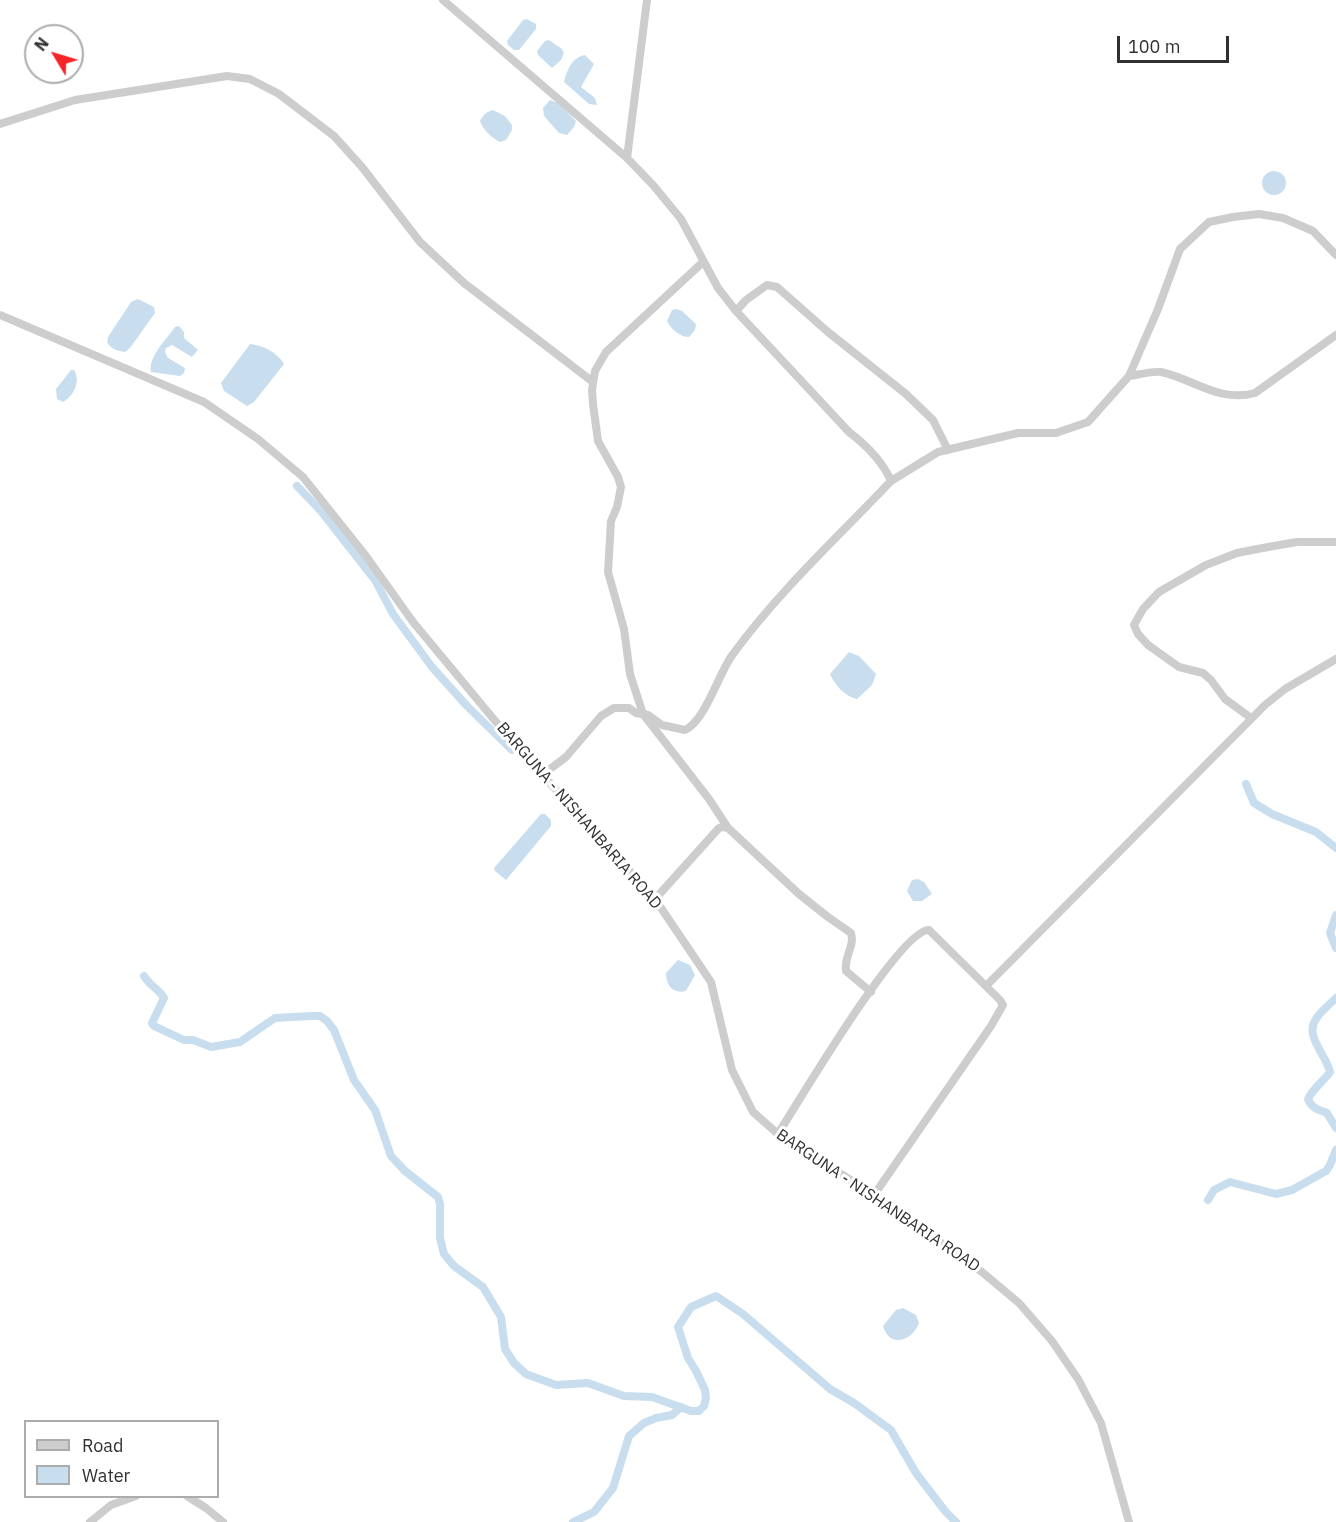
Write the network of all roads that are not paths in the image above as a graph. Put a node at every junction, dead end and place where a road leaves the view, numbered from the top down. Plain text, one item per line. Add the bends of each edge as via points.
1 (443, 0) edge
2 (647, 0) edge
3 (0, 124) edge
4 (627, 158) junction
5 (1336, 255) edge
6 (703, 262) junction
7 (736, 311) junction
8 (0, 315) edge
9 (1336, 334) edge
10 (1129, 376) junction
11 (593, 382) junction
12 (948, 450) junction
13 (891, 481) junction
14 (1336, 542) edge
15 (1336, 659) edge
16 (643, 714) junction
17 (1251, 718) junction
18 (542, 775) junction
19 (728, 828) junction
20 (655, 899) junction
21 (987, 986) junction
22 (871, 992) junction
23 (778, 1134) junction
24 (874, 1195) junction
25 (133, 1498) edge
26 (188, 1498) edge
27 (90, 1522) edge
28 (223, 1522) edge
29 (1129, 1522) edge

1 - 4 street
2 - 4 street
3 - 11 street via 75,100 227,76 250,79 279,94 334,136 420,242 464,283
4 - 6 street via 681,219
5 - 10 street via 1312,231 1283,218 1259,214 1209,222 1180,249
6 - 7 street
6 - 11 street via 606,352
7 - 12 street via 767,285 777,287 906,394 933,420
7 - 13 street via 865,445
8 - 18 street, BARGUNA - NISHANBARIA ROAD via 204,402 258,439 303,477 413,622
9 - 10 street via 1255,393 1245,396 1217,393 1160,372
10 - 12 street via 1088,422 1056,433 1018,433
11 - 16 street via 598,441 621,488 611,521 608,572 624,629 630,674
12 - 13 street via 938,452
13 - 16 street via 738,647 693,726 685,730 662,725
14 - 17 street via 1297,542 1237,553 1206,565 1159,592 1134,625 1148,645 1179,667 1203,673 1225,699
15 - 17 street via 1285,689
16 - 18 street via 629,708 614,708 601,716 566,757
16 - 19 street
17 - 21 street
18 - 20 street, BARGUNA - NISHANBARIA ROAD
19 - 20 street via 719,828
19 - 22 street via 799,894 851,933 853,943 845,961 846,971
20 - 23 street, BARGUNA - NISHANBARIA ROAD via 711,982 732,1070 753,1112
21 - 22 street via 925,929 901,950
21 - 24 street via 1003,1005 1000,1012
22 - 23 street
23 - 24 street, BARGUNA - NISHANBARIA ROAD
24 - 29 street, BARGUNA - NISHANBARIA ROAD via 982,1272 1019,1303 1052,1341 1101,1423
25 - 27 street via 111,1505
26 - 28 street

